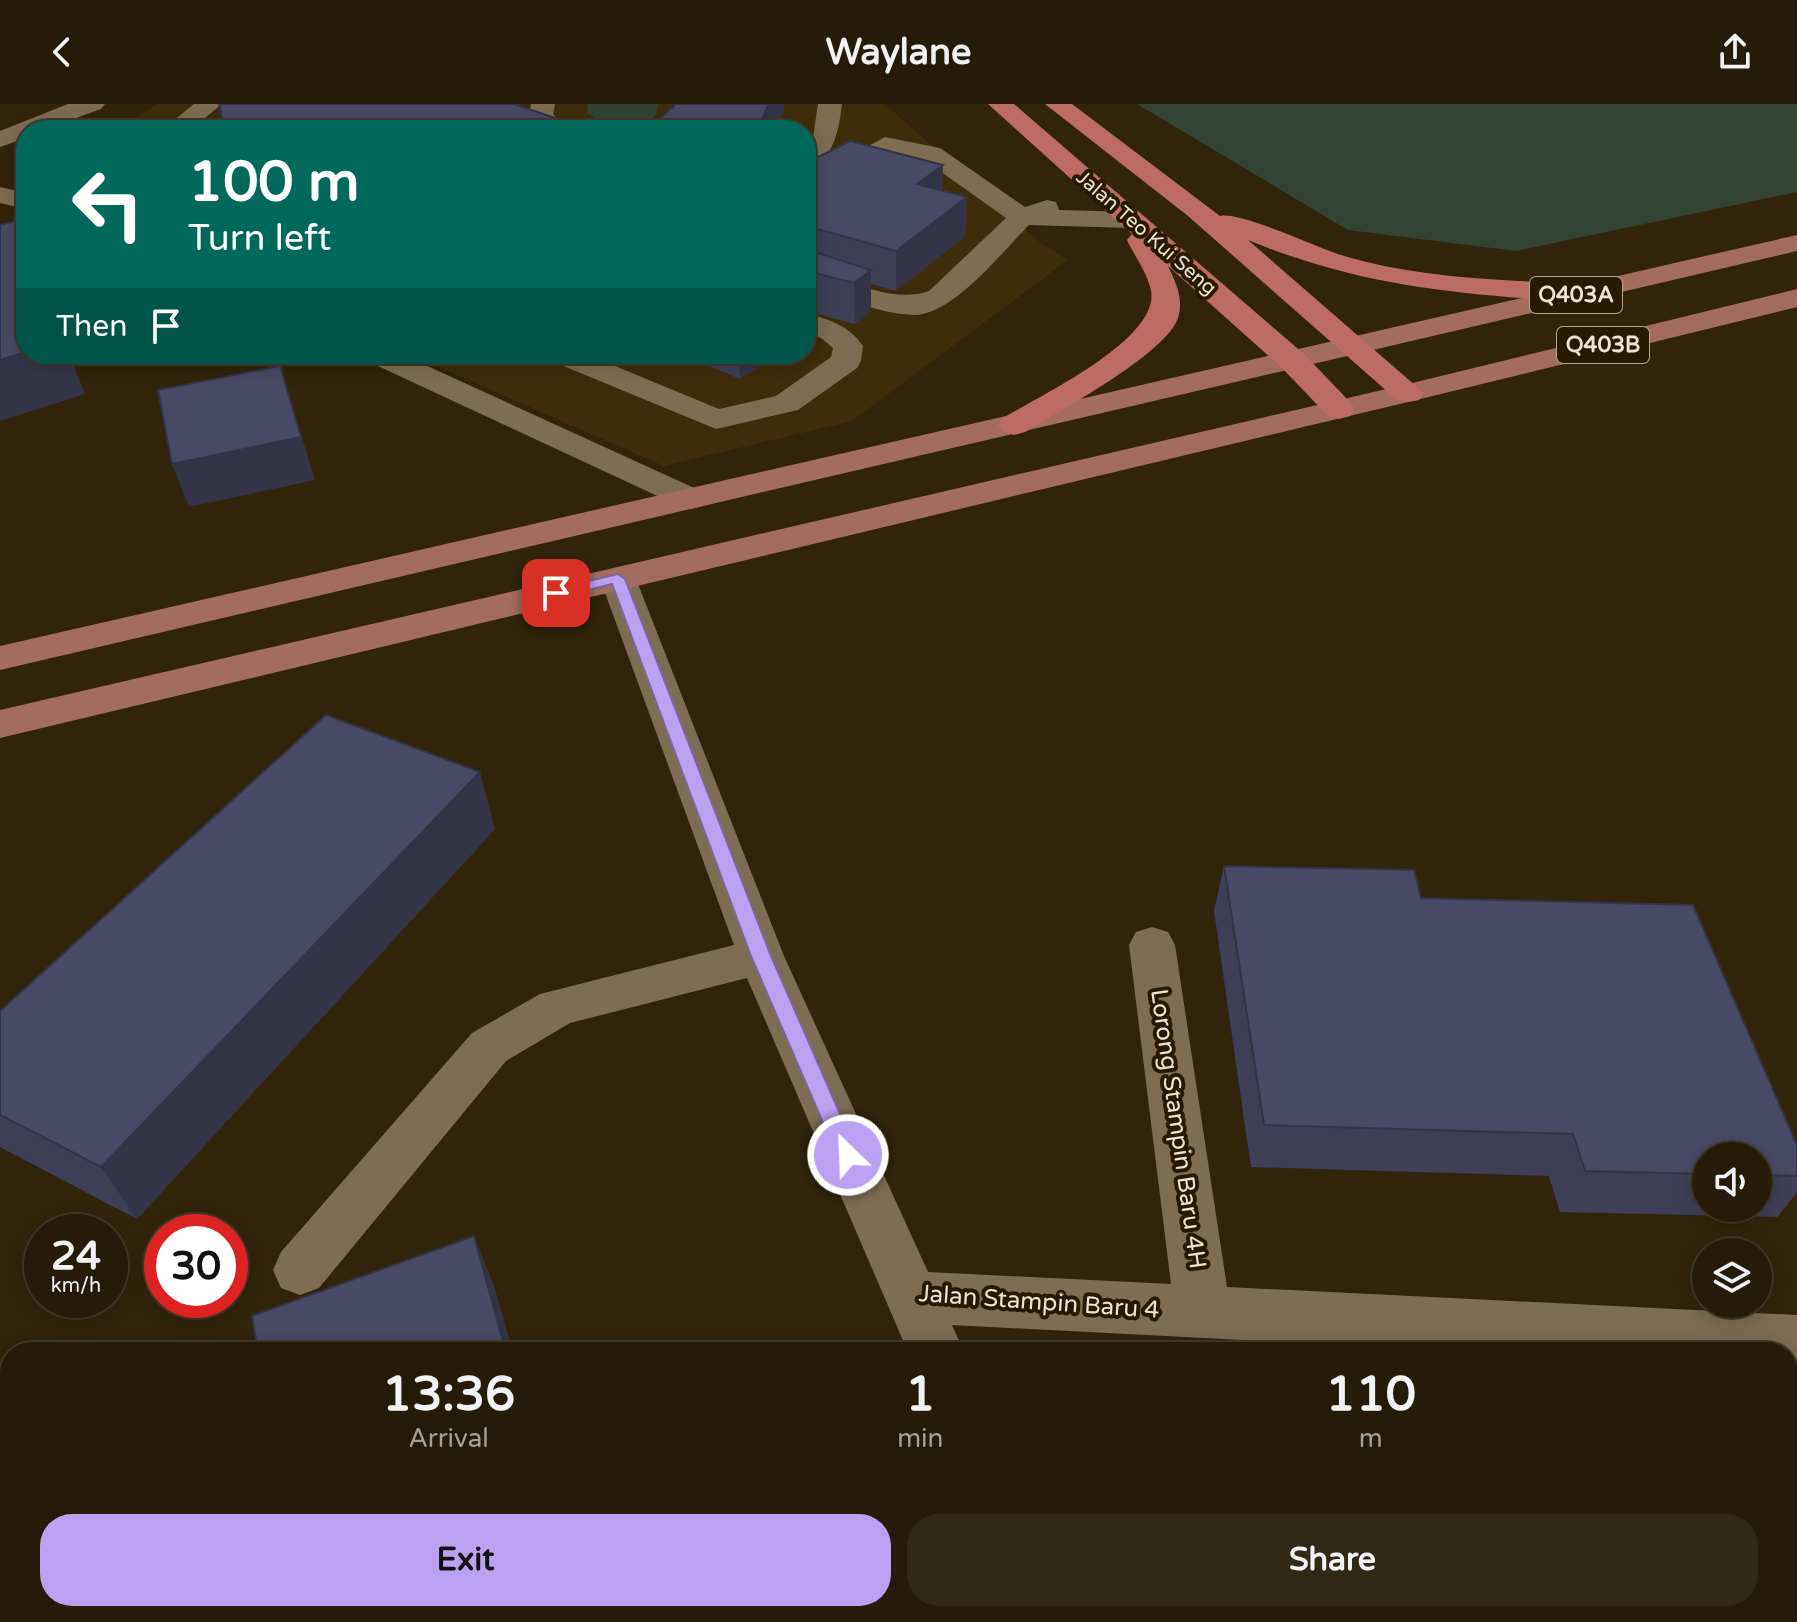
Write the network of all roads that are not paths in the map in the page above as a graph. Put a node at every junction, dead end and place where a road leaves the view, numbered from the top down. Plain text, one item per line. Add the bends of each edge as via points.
1 (23, 104) edge
2 (210, 104) edge
3 (830, 104) edge
4 (1000, 104) edge
5 (1057, 104) edge
6 (103, 107) edge
7 (0, 117) edge
8 (46, 120) edge
9 (188, 120) edge
10 (816, 149) edge
11 (816, 185) edge
12 (1097, 190) junction
13 (1197, 210) junction
14 (1022, 217) junction
15 (1131, 220) junction
16 (1797, 243) edge
17 (816, 279) edge
18 (1584, 293) junction
19 (1797, 298) edge
20 (816, 326) edge
21 (1355, 347) junction
22 (1293, 361) junction
23 (398, 364) edge
24 (584, 364) edge
25 (1408, 393) junction
26 (1339, 409) junction
27 (1014, 425) junction
28 (691, 499) junction
29 (618, 579) junction
30 (0, 658) edge
31 (0, 724) edge
32 (1152, 945) dead end
33 (761, 956) junction
34 (300, 1270) dead end
35 (910, 1297) junction
36 (1203, 1313) junction
37 (931, 1342) edge
38 (1797, 1342) edge

1 - 7 street
2 - 9 street
3 - 10 street via 825,138
4 - 12 highway, Jalan Teo Kui Seng
5 - 13 highway, Jalan Teo Kui Seng
6 - 8 street
11 - 14 street via 885,144 931,153
12 - 14 street
12 - 15 highway, Jalan Teo Kui Seng
13 - 18 highway via 1367,271 1428,283
13 - 21 highway, Jalan Teo Kui Seng
14 - 15 street
14 - 17 street via 939,297 915,306
15 - 22 highway, Jalan Teo Kui Seng
15 - 27 highway via 1166,291 1163,319 1129,355
16 - 18 main road, Q403A
18 - 21 main road, Q403A
19 - 25 main road, Q403B
20 - 24 street via 848,346 846,361 787,403 716,419
21 - 22 main road
21 - 25 highway, Jalan Teo Kui Seng
22 - 26 highway, Jalan Teo Kui Seng
22 - 27 main road
23 - 28 street
25 - 26 main road
26 - 29 main road
27 - 28 main road
28 - 30 main road
29 - 31 main road
29 - 33 street, Jalan Stampin Baru 4
32 - 36 street, Lorong Stampin Baru 4H
33 - 34 street via 557,1007 489,1047
33 - 35 street, Jalan Stampin Baru 4
35 - 36 street, Jalan Stampin Baru 4
35 - 37 street
36 - 38 street, Jalan Stampin Baru 4

